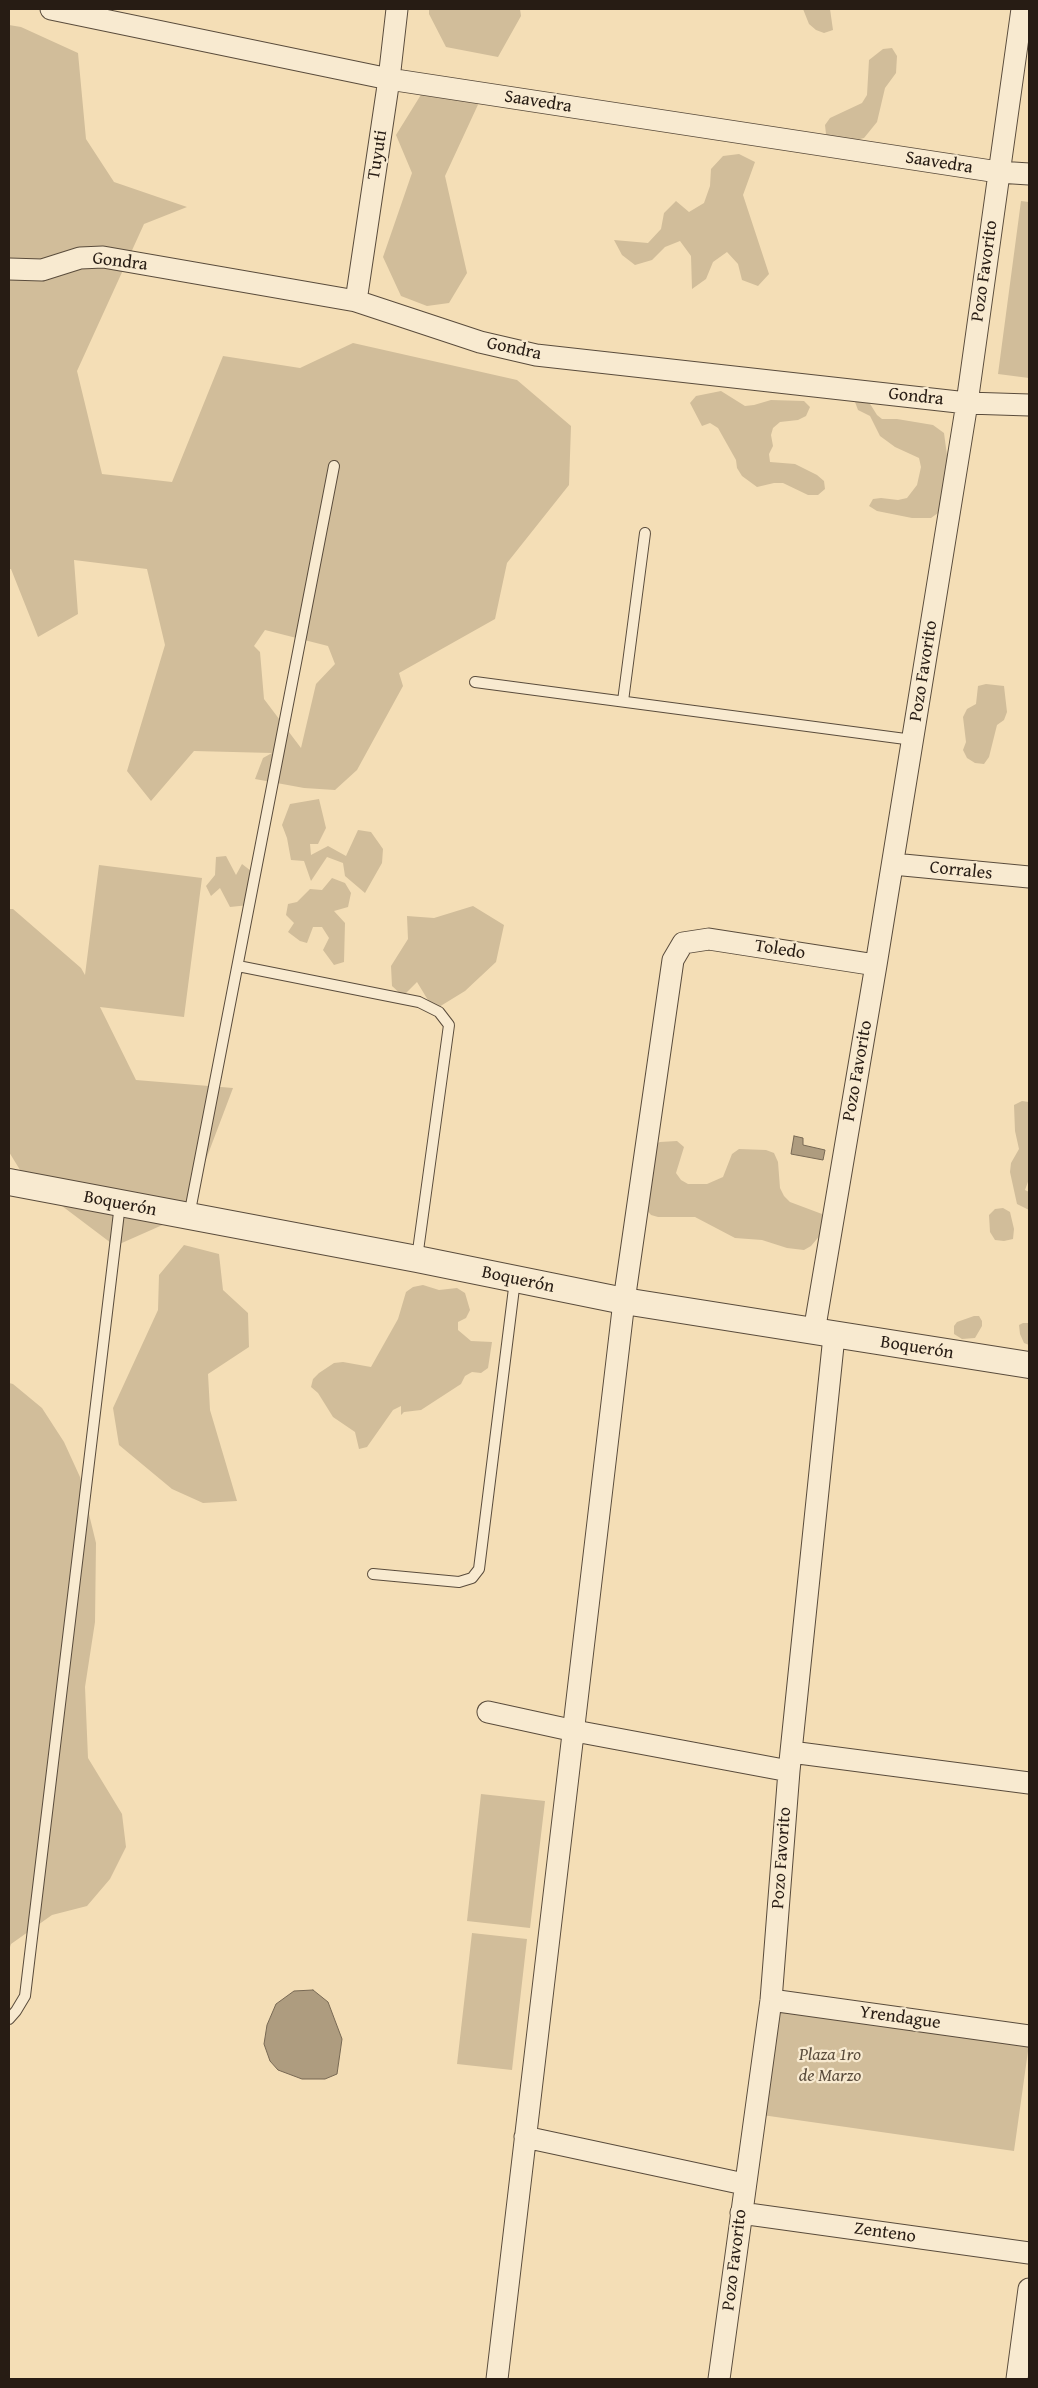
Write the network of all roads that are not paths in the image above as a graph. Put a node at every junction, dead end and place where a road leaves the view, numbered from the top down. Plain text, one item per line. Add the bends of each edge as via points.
1 (51, 9) edge
2 (397, 9) edge
3 (1022, 9) edge
4 (389, 79) junction
5 (998, 172) junction
6 (1029, 174) edge
7 (9, 269) edge
8 (356, 301) junction
9 (967, 403) junction
10 (1029, 404) edge
11 (334, 466) dead end
12 (645, 533) dead end
13 (475, 682) dead end
14 (623, 701) junction
15 (913, 740) junction
16 (893, 864) junction
17 (1029, 878) edge
18 (876, 965) junction
19 (238, 966) junction
20 (9, 1182) edge
21 (120, 1204) junction
22 (189, 1217) junction
23 (417, 1258) junction
24 (515, 1279) junction
25 (624, 1301) junction
26 (824, 1334) junction
27 (1029, 1365) edge
28 (373, 1574) dead end
29 (488, 1712) dead end
30 (575, 1731) junction
31 (790, 1762) junction
32 (1029, 1783) edge
33 (771, 2000) junction
34 (9, 2019) edge
35 (1029, 2036) edge
36 (525, 2137) junction
37 (744, 2184) junction
38 (741, 2213) junction
39 (1029, 2253) edge
40 (1029, 2289) edge
41 (497, 2379) edge
42 (719, 2379) edge
43 (1017, 2379) edge

1 - 4 street, Saavedra
2 - 4 street, Tuyuti
3 - 5 street, Pozo Favorito
4 - 5 street, Saavedra
4 - 8 street, Tuyuti
5 - 6 street, Saavedra
5 - 9 street, Pozo Favorito
7 - 8 street, Gondra via 42,270 80,258 103,257
8 - 9 street, Gondra via 480,342 536,355
9 - 10 street, Gondra
9 - 15 street, Pozo Favorito
11 - 19 lane
12 - 14 lane
13 - 14 lane
14 - 15 lane
15 - 16 street, Pozo Favorito
16 - 17 street, Corrales
16 - 18 street, Pozo Favorito
18 - 25 street, Toledo via 709,939 683,944 672,960
18 - 26 street, Pozo Favorito
19 - 22 lane
19 - 23 lane via 418,1002 438,1012 449,1025
20 - 21 street, Boquerón
21 - 22 street, Boquerón
21 - 34 lane via 24,1996
22 - 23 street, Boquerón
23 - 24 street, Boquerón
24 - 25 street, Boquerón
24 - 28 lane via 479,1569 472,1578 459,1582
25 - 26 street, Boquerón
25 - 30 street
26 - 27 street, Boquerón
26 - 31 street, Pozo Favorito
29 - 30 street
30 - 31 street
30 - 36 street
31 - 32 street
31 - 33 street, Pozo Favorito
33 - 35 street, Yrendague
33 - 37 street, Pozo Favorito
36 - 37 street
36 - 41 street
37 - 38 street, Pozo Favorito
38 - 39 street, Zenteno
38 - 42 street, Pozo Favorito
40 - 43 street

